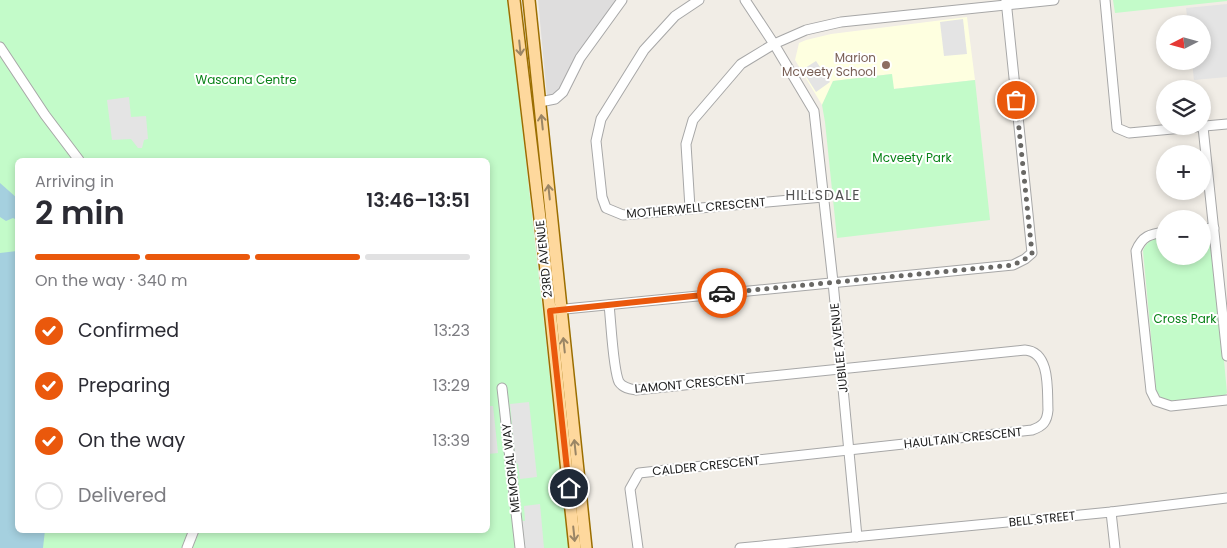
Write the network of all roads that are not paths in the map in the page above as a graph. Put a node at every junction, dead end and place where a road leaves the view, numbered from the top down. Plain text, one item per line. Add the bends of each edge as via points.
1 (514, 0) edge
2 (529, 0) edge
3 (622, 0) edge
4 (699, 0) edge
5 (746, 0) edge
6 (1054, 0) edge
7 (1105, 0) edge
8 (1006, 2) edge
9 (0, 38) edge
10 (774, 44) junction
11 (0, 47) edge
12 (17, 73) junction
13 (540, 102) junction
14 (1227, 124) edge
15 (1211, 126) edge
16 (1156, 131) edge
17 (1204, 135) edge
18 (76, 158) edge
19 (823, 197) junction
20 (690, 208) junction
21 (1211, 228) edge
22 (1214, 228) junction
23 (1156, 234) edge
24 (833, 282) junction
25 (610, 305) junction
26 (555, 310) junction
27 (1227, 356) edge
28 (841, 368) junction
29 (502, 388) dead end
30 (1227, 400) edge
31 (850, 450) junction
32 (1227, 498) edge
33 (1111, 512) junction
34 (193, 533) edge
35 (857, 537) junction
36 (187, 548) edge
37 (520, 548) edge
38 (575, 548) edge
39 (586, 548) edge
40 (638, 548) edge
41 (740, 548) edge
42 (1115, 548) edge

1 -> 26 main road, 23RD AVENUE
2 - 13 main road, 23RD AVENUE
3 - 13 street via 580,58 563,92 555,99
4 - 20 street, MOTHERWELL CRESCENT via 675,16 644,50 601,119 596,141 606,208 623,215
5 - 10 street, JUBILEE AVENUE
6 - 8 street
7 - 16 street via 1117,128 1129,133
8 - 10 street via 841,22 806,30
8 - 24 street via 1032,253 1013,265
9 - 12 street
10 - 19 street, JUBILEE AVENUE via 814,111
10 - 20 street via 741,64 693,120 686,144
11 - 12 street
12 - 18 street
26 -> 13 main road, 23RD AVENUE
14 - 15 street
17 - 22 street
19 - 20 street, MOTHERWELL CRESCENT
19 - 24 street, JUBILEE AVENUE
21 - 22 street
22 - 27 street
23 - 30 street via 1140,241 1136,251 1151,391 1156,401 1171,406
24 - 25 street
24 - 28 street, JUBILEE AVENUE
25 - 26 street
25 - 28 street, LAMONT CRESCENT via 616,372 619,383 628,389
26 -> 38 main road, 23RD AVENUE
39 -> 26 main road, 23RD AVENUE
28 - 31 street, JUBILEE AVENUE
28 - 31 street, HAULTAIN CRESCENT via 1025,350 1036,353 1044,365 1048,410 1044,424 1038,428
29 - 37 street, MEMORIAL WAY
31 - 35 street, JUBILEE AVENUE
31 - 40 street, CALDER CRESCENT via 639,473 630,490
32 - 33 street, BELL STREET
33 - 35 street, BELL STREET
33 - 42 street
34 - 36 street
35 - 41 street

